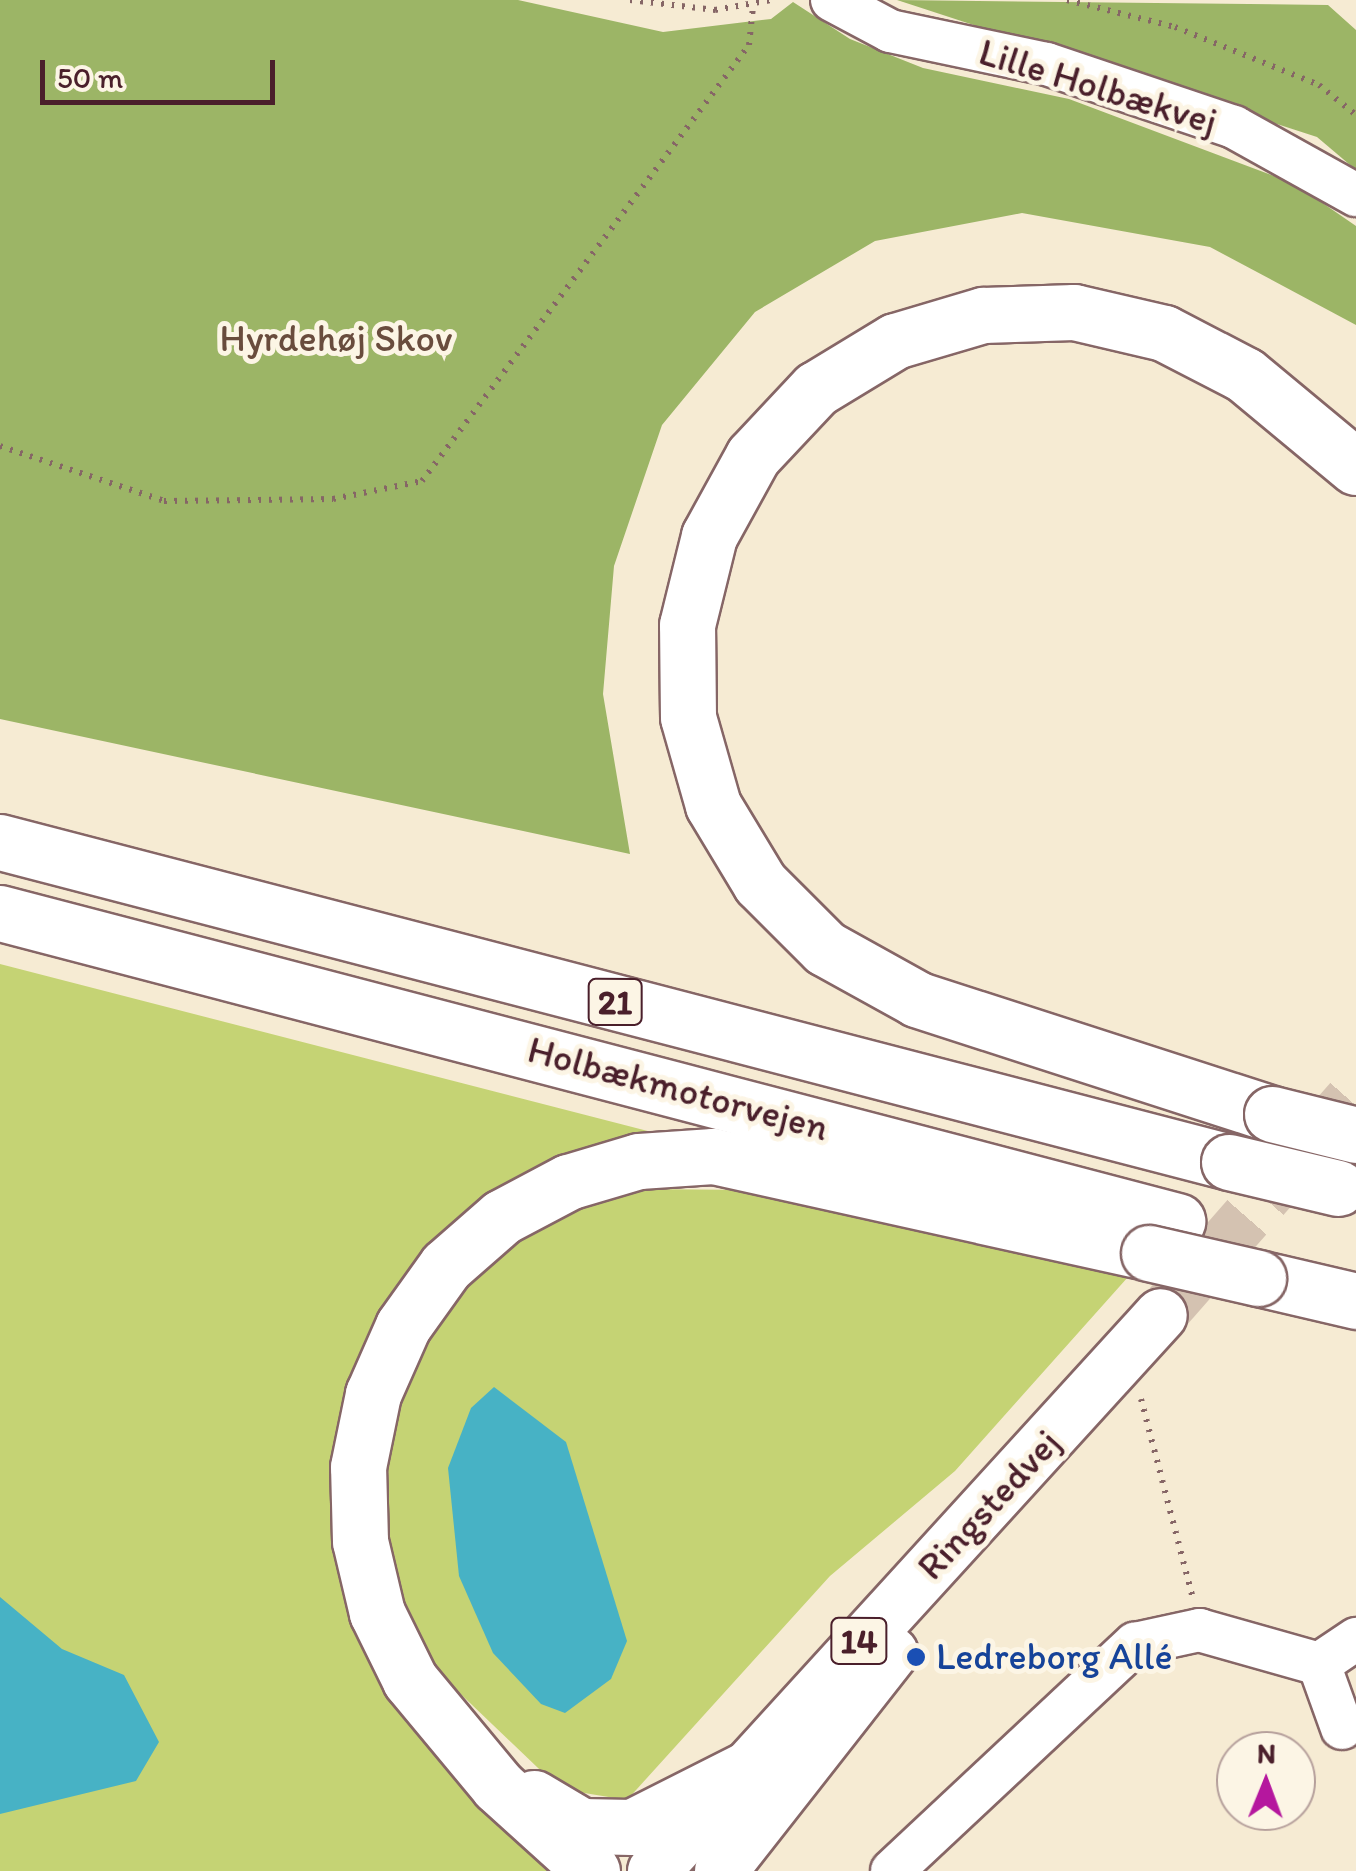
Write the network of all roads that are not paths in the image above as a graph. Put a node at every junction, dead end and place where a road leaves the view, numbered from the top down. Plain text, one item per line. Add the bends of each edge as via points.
1 (832, 0) edge
2 (1356, 195) edge
3 (1348, 464) edge
4 (0, 842) edge
5 (0, 913) edge
6 (1356, 1135) edge
7 (1347, 1191) edge
8 (1163, 1237) junction
9 (1271, 1264) junction
10 (1356, 1268) edge
11 (1356, 1301) edge
12 (1161, 1314) tunnel mouth
13 (982, 1519) junction
14 (1356, 1640) edge
15 (1320, 1664) junction
16 (1342, 1728) dead end
17 (463, 1743) junction
18 (745, 1770) junction
19 (592, 1871) edge
20 (654, 1871) edge
21 (722, 1871) edge
22 (892, 1871) edge

1 - 2 lane, Lille Holbækvej via 890,31 1047,64 1234,128
3 - 6 highway, bridge via 1245,375 1164,332 1074,312 982,315 894,341 816,389 766,442 709,536 687,625 688,716 713,805 760,883 825,948 917,1000
4 - 7 highway, Holbækmotorvejen / 21, bridge
5 - 8 highway, Holbækmotorvejen / 21
8 - 9 highway, Holbækmotorvejen / 21
8 - 17 highway via 713,1156 639,1161 568,1182 502,1218 446,1266 402,1326 372,1394 358,1467 360,1541 377,1613 410,1680
9 - 10 highway, Holbækmotorvejen / 21
9 - 11 highway
12 - 13 main road, Ringstedvej / 14
13 - 18 main road, Ringstedvej / 14 via 888,1608
13 - 21 main road via 917,1621
14 - 15 lane
15 - 16 lane
15 - 22 lane via 1198,1630 1135,1644
17 - 18 highway via 581,1826 632,1827
17 - 19 highway
18 - 20 main road, Ringstedvej / 14

